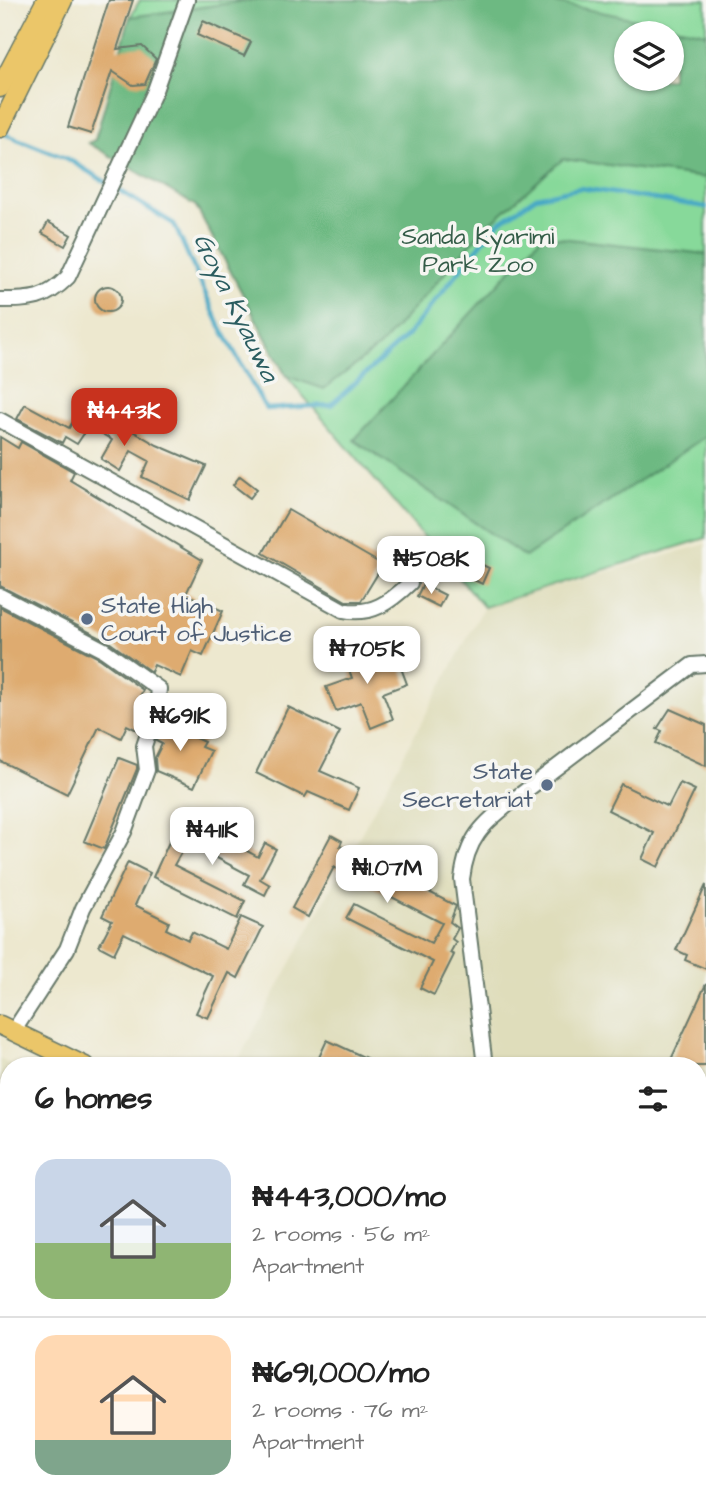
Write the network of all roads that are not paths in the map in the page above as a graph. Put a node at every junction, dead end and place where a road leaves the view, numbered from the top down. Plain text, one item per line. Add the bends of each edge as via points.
1 (46, 0) edge
2 (63, 0) edge
3 (187, 0) edge
4 (0, 88) edge
5 (0, 128) edge
6 (0, 300) edge
7 (0, 420) edge
8 (410, 583) dead end
9 (0, 596) edge
10 (706, 664) edge
11 (4, 1031) edge
12 (46, 1057) edge
13 (64, 1057) edge
14 (484, 1057) edge

1 - 4 main road
2 - 5 main road
3 - 6 street via 154,93 68,277 51,293
7 - 8 street via 343,610 360,614 393,599
9 - 11 street via 104,650 159,689 144,746 147,770 124,832 83,908 67,949
10 - 14 street via 692,665 516,798 482,826 467,849 462,879
11 - 12 main road
11 - 13 main road

